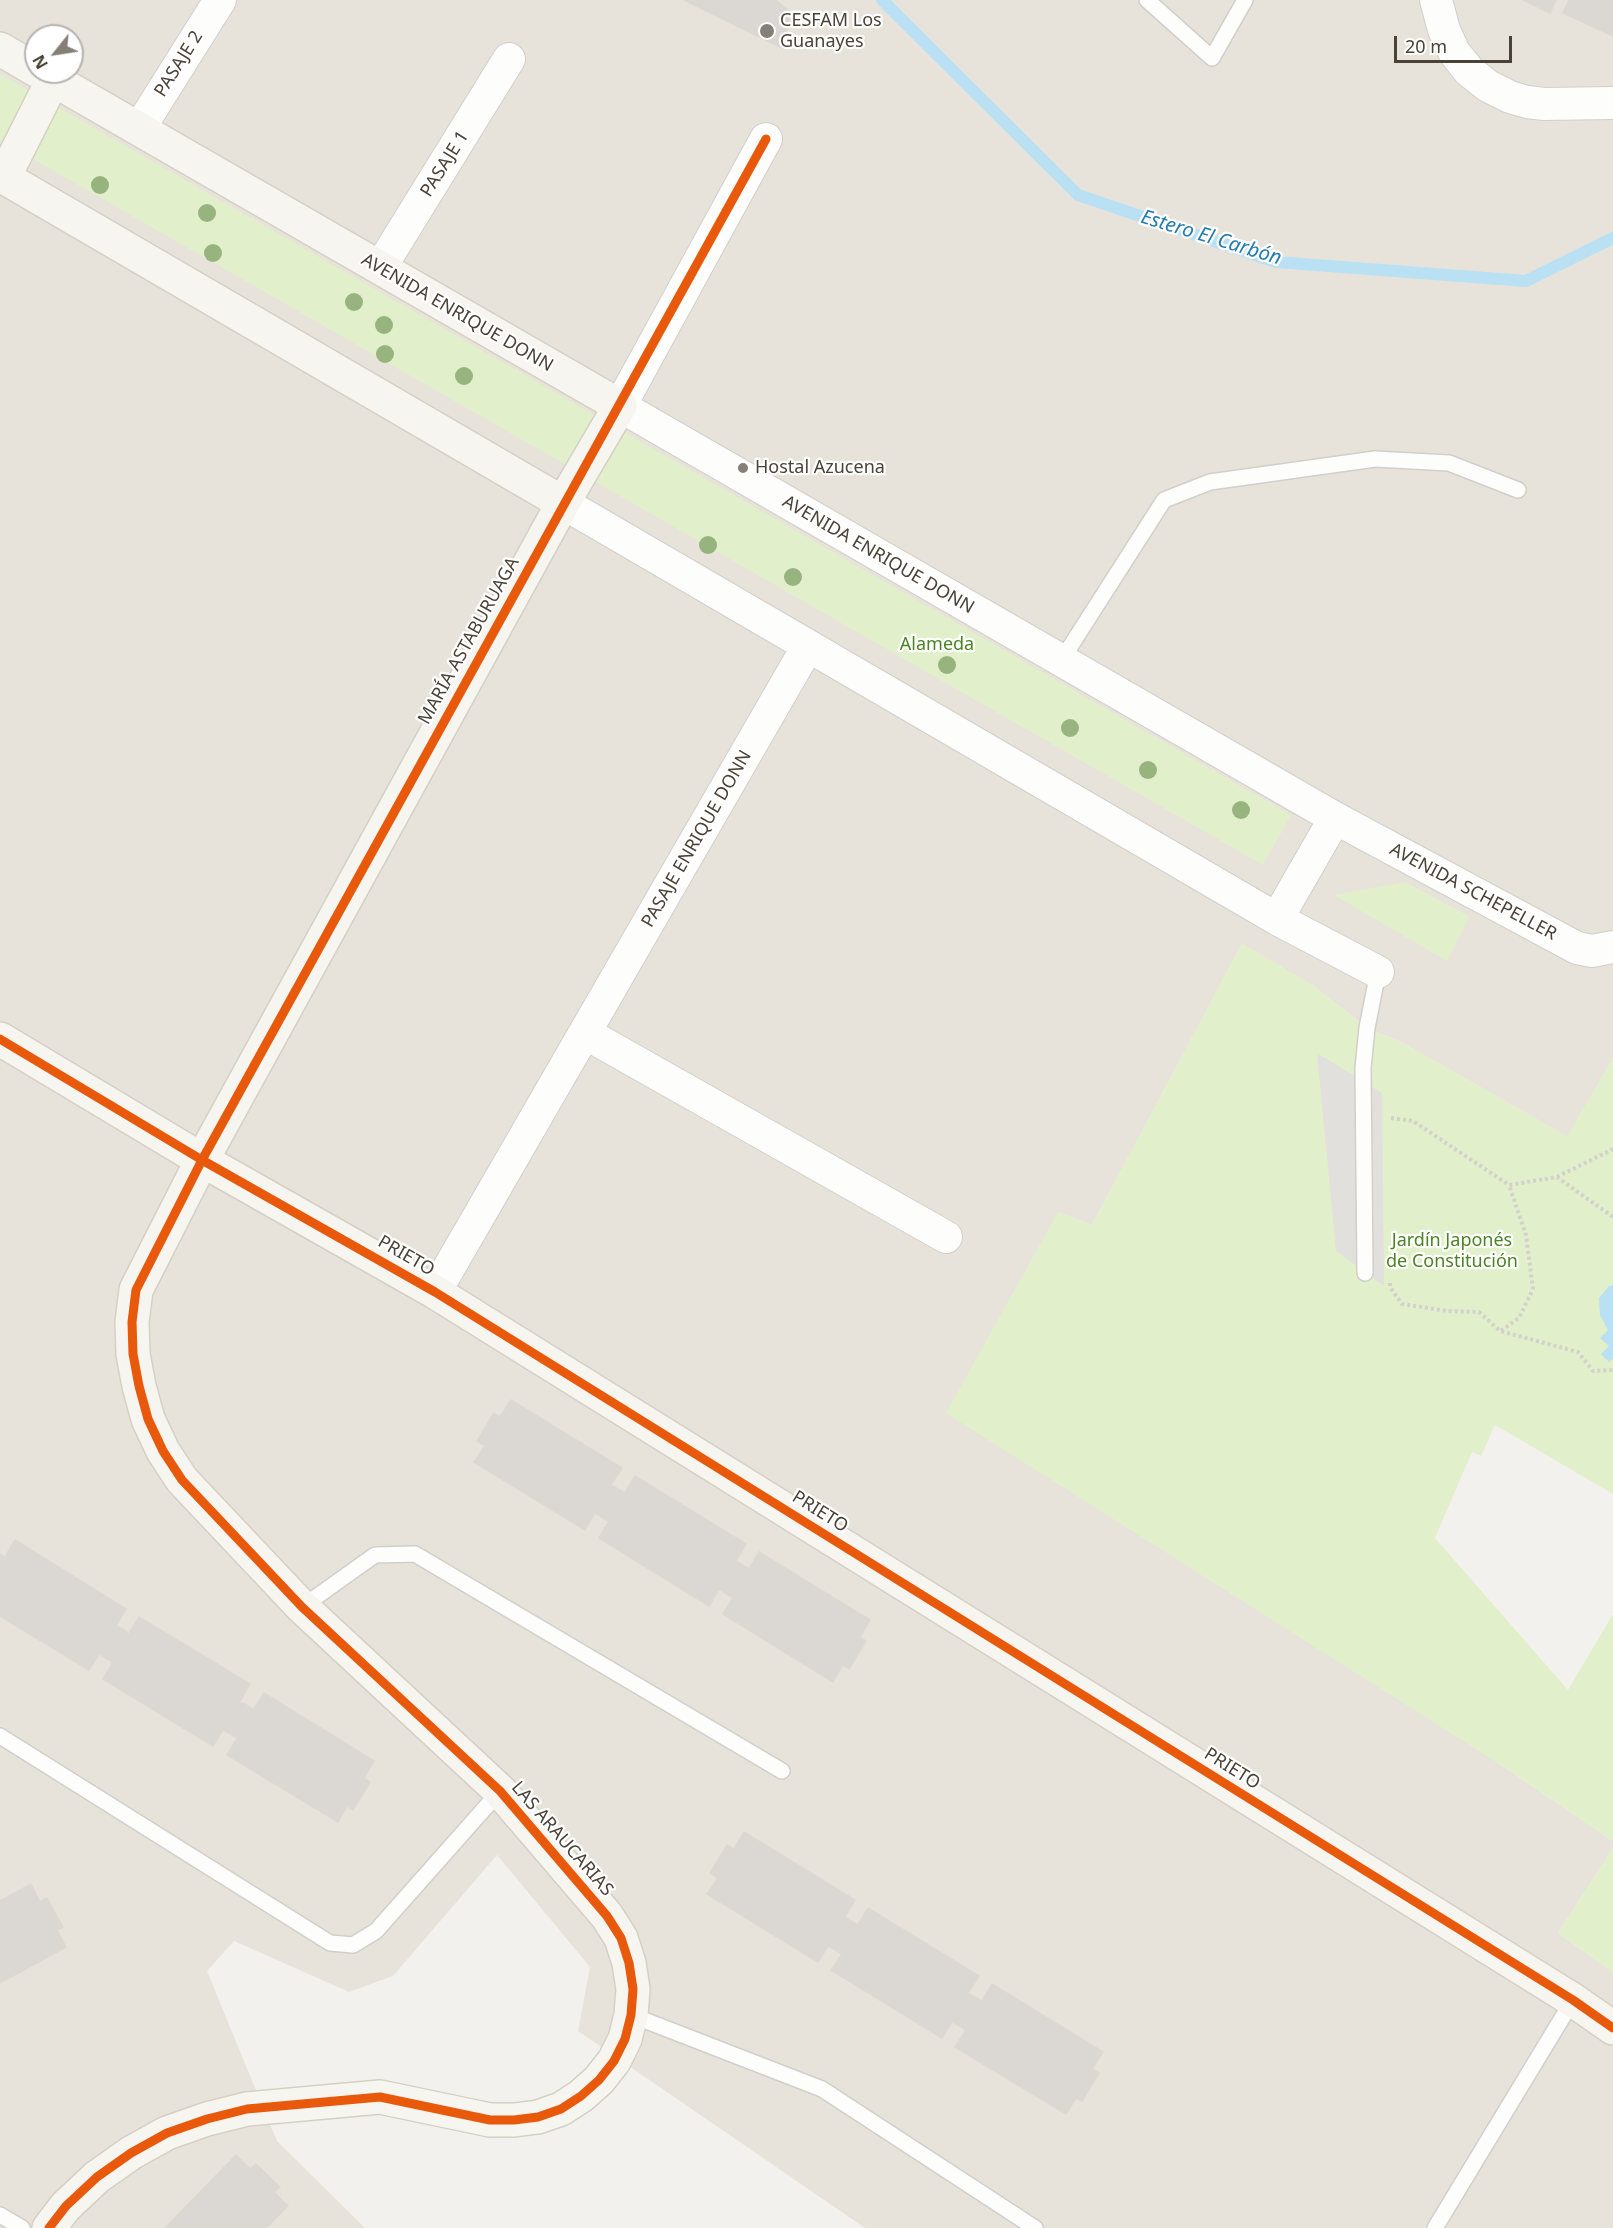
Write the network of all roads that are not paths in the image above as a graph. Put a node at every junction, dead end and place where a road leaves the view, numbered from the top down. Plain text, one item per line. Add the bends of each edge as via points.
1 (220, 0) edge
2 (1147, 0) edge
3 (1245, 0) edge
4 (1436, 0) edge
5 (0, 49) edge
6 (509, 59) dead end
7 (24, 63) edge
8 (39, 84) edge
9 (60, 84) edge
10 (1613, 103) edge
11 (139, 129) junction
12 (766, 139) dead end
13 (2, 176) edge
14 (380, 268) junction
15 (620, 406) junction
16 (1518, 490) dead end
17 (563, 503) junction
18 (808, 646) junction
19 (1061, 661) junction
20 (1335, 818) junction
21 (1277, 919) junction
22 (1613, 947) edge
23 (1378, 972) joint
24 (585, 1033) junction
25 (0, 1039) edge
26 (202, 1160) junction
27 (946, 1237) dead end
28 (1365, 1273) dead end
29 (435, 1292) junction
30 (302, 1607) junction
31 (0, 1736) edge
32 (782, 1771) dead end
33 (500, 1791) junction
34 (1573, 2000) junction
35 (631, 2015) junction
36 (1613, 2028) edge
37 (0, 2215) edge
38 (22, 2228) edge
39 (48, 2228) edge
40 (1035, 2228) edge
41 (1435, 2228) edge

1 - 11 street, PASAJE 2
2 - 3 lane via 1212,58
4 - 10 street via 1454,52 1488,86 1527,102
5 - 7 street, AVENIDA ENRIQUE DONN
6 - 14 street, PASAJE 1
8 - 13 street
9 - 11 street, AVENIDA ENRIQUE DONN
11 - 14 street, AVENIDA ENRIQUE DONN
12 - 15 street, MARÍA ASTABURUAGA
13 - 17 street
14 - 15 street, AVENIDA ENRIQUE DONN
15 - 17 street, MARÍA ASTABURUAGA
15 - 19 street, AVENIDA ENRIQUE DONN
16 - 19 lane via 1449,463 1375,459 1209,482 1164,500
17 - 18 street
17 - 26 street, MARÍA ASTABURUAGA
18 - 21 street
18 - 24 street, PASAJE ENRIQUE DONN
19 - 20 street, AVENIDA ENRIQUE DONN
20 - 21 street
20 - 22 street, AVENIDA SCHEPELLER via 1577,948 1592,951
21 - 23 street
23 - 28 lane via 1363,1068
24 - 27 street
24 - 29 street, PASAJE ENRIQUE DONN
25 - 26 street, PRIETO
26 - 29 street, PRIETO
26 - 30 street, LAS ARAUCARIAS via 136,1290 132,1322 139,1386 148,1419 182,1480
29 - 34 street, PRIETO
30 - 32 lane via 375,1555 415,1554
30 - 33 street, LAS ARAUCARIAS
31 - 33 lane via 330,1943 353,1945 376,1931
33 - 35 street, LAS ARAUCARIAS via 607,1916 621,1938 630,1963
34 - 36 street, PRIETO
34 - 41 lane
35 - 39 street, LAS ARAUCARIAS via 614,2061 593,2086 561,2109 530,2118 490,2120 381,2097 248,2109 167,2133 131,2153 97,2177
35 - 40 lane via 822,2089
37 - 38 lane

